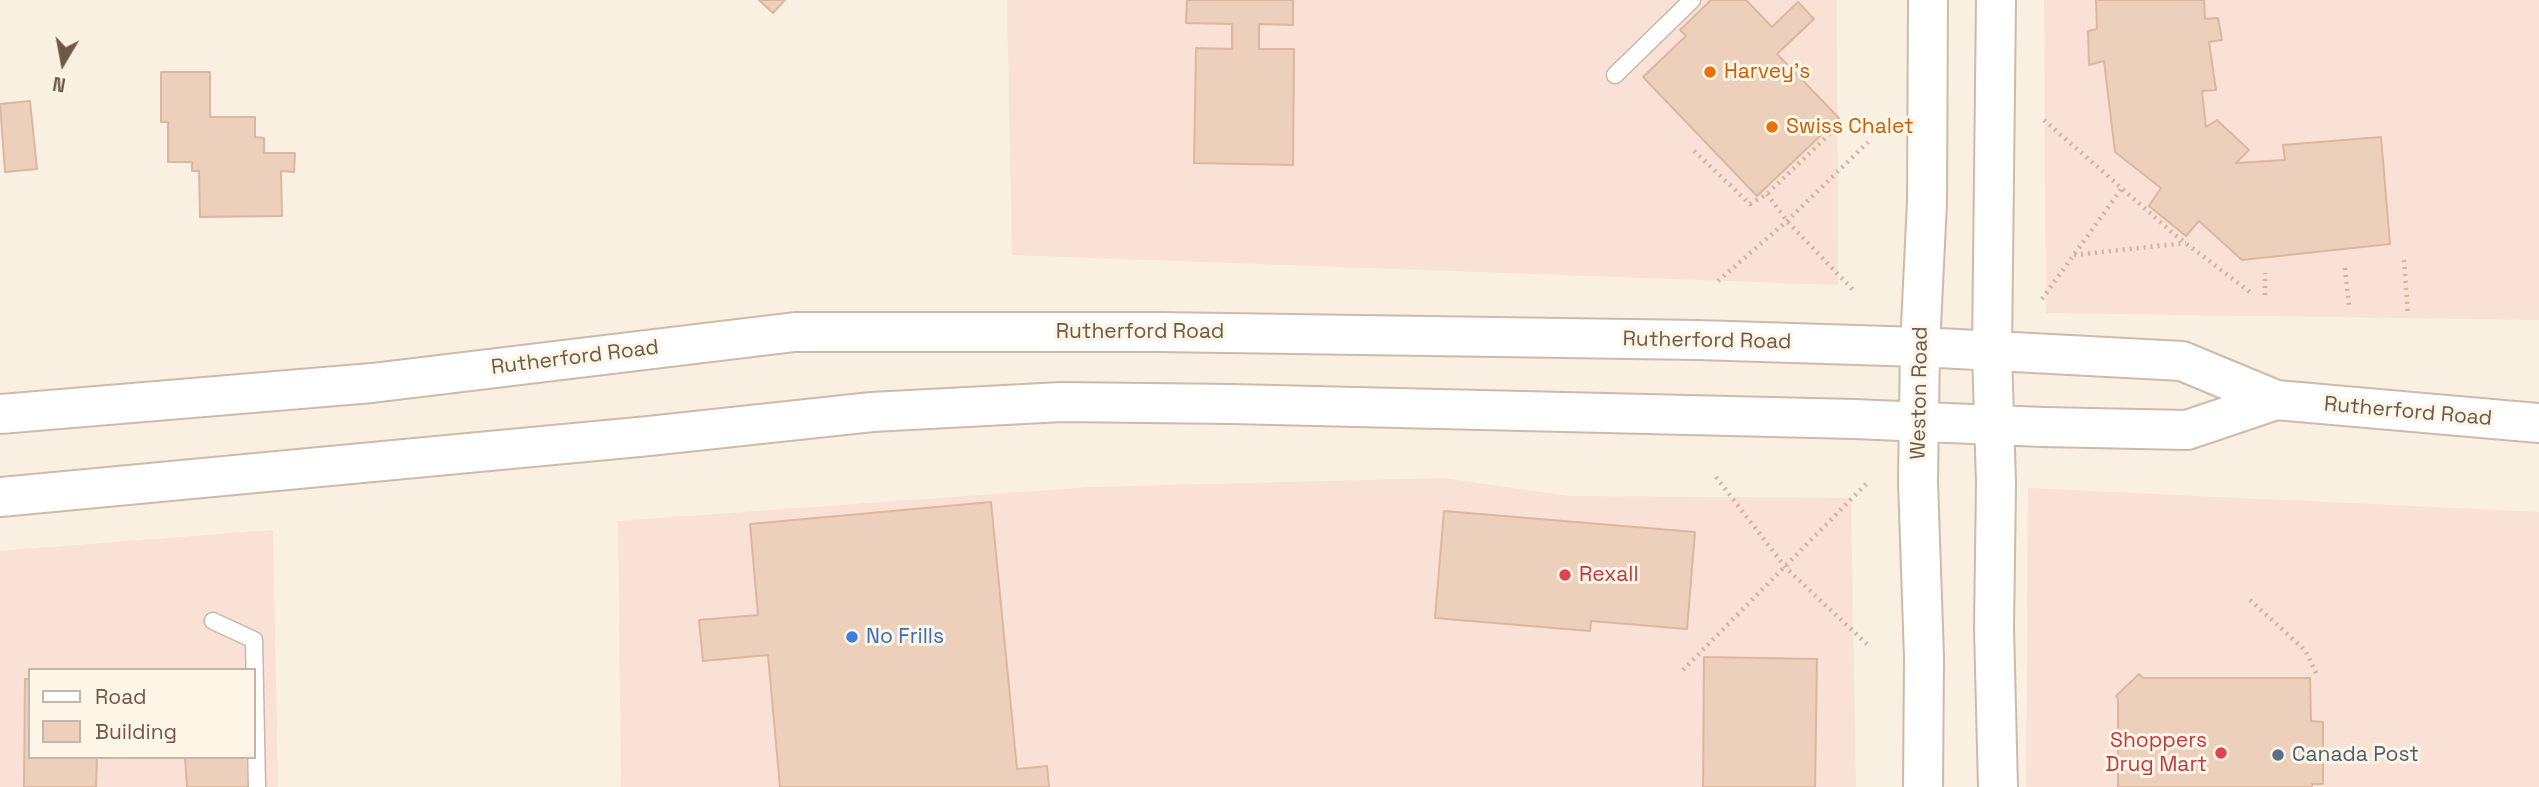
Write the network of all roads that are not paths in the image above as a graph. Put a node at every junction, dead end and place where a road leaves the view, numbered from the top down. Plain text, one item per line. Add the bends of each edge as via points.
1 (1692, 0) edge
2 (1928, 0) edge
3 (1996, 0) edge
4 (1615, 75) dead end
5 (1920, 347) junction
6 (1992, 352) junction
7 (2276, 400) junction
8 (0, 414) edge
9 (1919, 421) junction
10 (2539, 423) edge
11 (1995, 425) junction
12 (0, 497) edge
13 (213, 621) dead end
14 (255, 668) edge
15 (256, 738) edge
16 (257, 787) edge
17 (1923, 787) edge
18 (1998, 787) edge

1 - 4 lane
2 - 5 main road, Weston Road via 1927,202
3 - 6 main road
5 - 6 main road, Rutherford Road
5 - 8 main road, Rutherford Road via 1470,336 795,332 372,383
5 - 9 main road, Weston Road
6 - 7 main road, Rutherford Road via 2182,361
6 - 11 main road
7 - 10 main road, Rutherford Road
7 - 11 main road, Rutherford Road via 2187,430
9 - 11 main road, Rutherford Road
9 - 12 main road, Rutherford Road via 1062,402 872,412
9 - 17 main road, Weston Road
11 - 18 main road
13 - 14 lane via 254,640
15 - 16 lane

